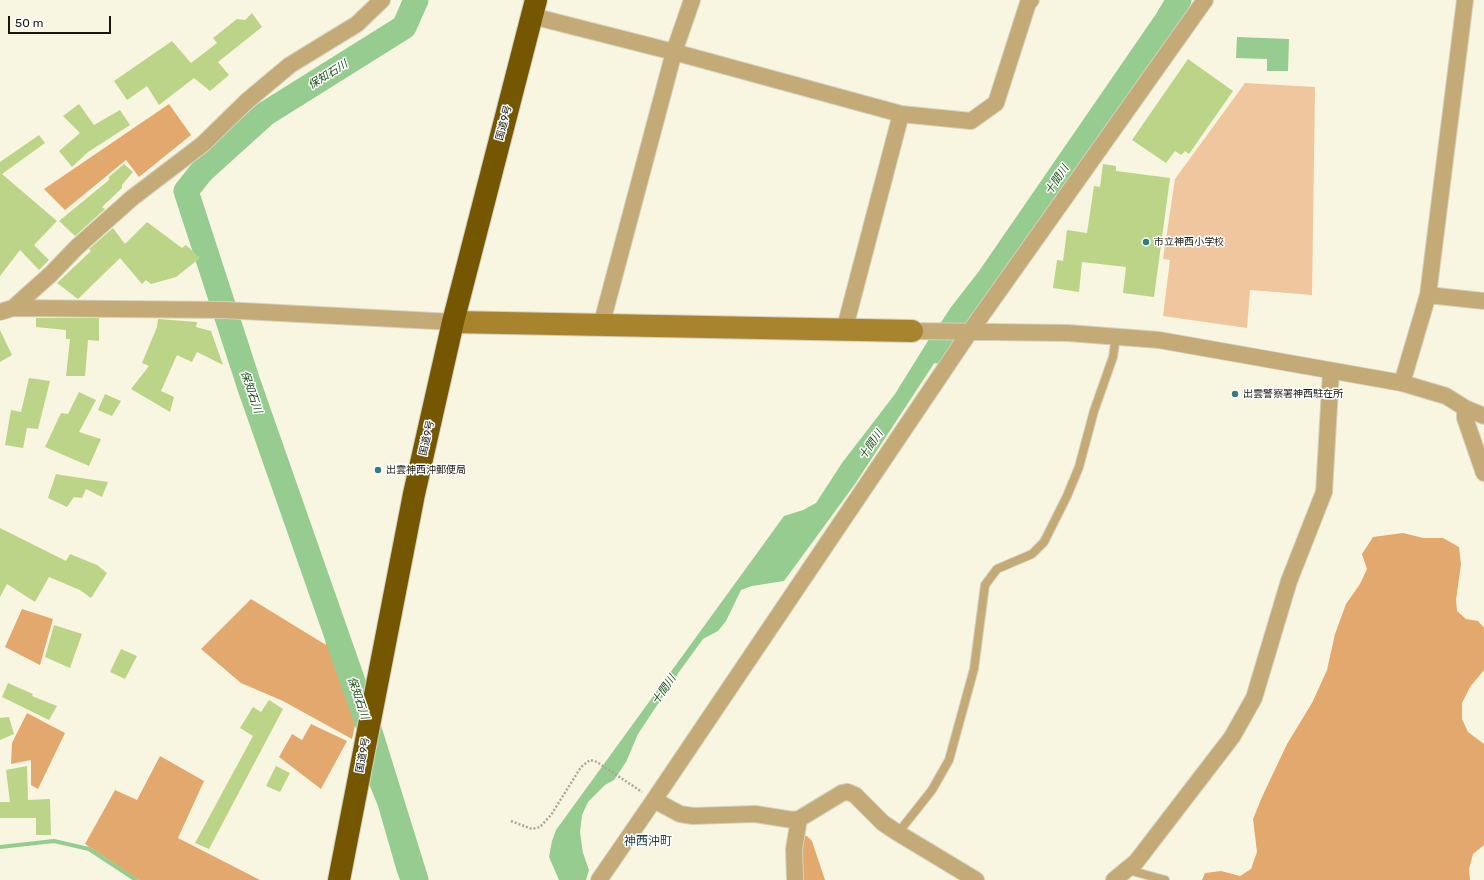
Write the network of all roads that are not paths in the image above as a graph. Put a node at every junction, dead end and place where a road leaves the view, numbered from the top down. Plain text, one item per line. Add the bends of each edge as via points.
1 (382, 0) edge
2 (692, 0) edge
3 (1030, 0) edge
4 (1205, 0) edge
5 (1465, 0) edge
6 (534, 8) edge
7 (674, 52) junction
8 (901, 114) junction
9 (1428, 295) junction
10 (1484, 301) edge
11 (6, 310) edge
12 (453, 322) junction
13 (601, 326) junction
14 (844, 331) junction
15 (912, 332) joint
16 (965, 333) junction
17 (1116, 337) junction
18 (1331, 371) junction
19 (1402, 383) junction
20 (1465, 408) junction
21 (1484, 416) edge
22 (1484, 473) edge
23 (649, 796) junction
24 (800, 819) junction
25 (898, 833) junction
26 (1131, 873) edge
27 (339, 880) edge
28 (599, 880) edge
29 (795, 880) edge
30 (976, 880) edge
31 (1114, 880) edge
32 (1165, 880) edge

1 - 11 street via 357,24 290,64 203,144 132,198 51,274
2 - 7 street
3 - 8 street via 996,103 971,121
4 - 16 street
5 - 9 street
6 - 7 street
6 - 12 highway, 国道9号
7 - 8 street
7 - 13 street
8 - 14 street
9 - 10 street
9 - 19 street
11 - 12 street via 223,310
12 - 13 street
12 - 27 highway, 国道9号 via 414,494
13 - 14 street
14 - 15 street
15 - 16 street
16 - 17 street via 1068,333
16 - 23 street
17 - 18 street via 1159,340
17 - 25 lane via 1113,357 1094,411 1079,467 1044,542 1032,554 996,569 985,585 974,669 948,760 932,790
18 - 19 street
18 - 26 street via 1324,492 1290,581 1254,698 1232,737
19 - 20 street via 1446,396
20 - 21 street
20 - 22 street via 1465,418
23 - 24 street via 680,814 693,816 755,814
23 - 28 street
24 - 25 street via 842,793 848,792 855,795 883,823
24 - 29 street via 794,849
25 - 30 street
26 - 31 street
26 - 32 lane

